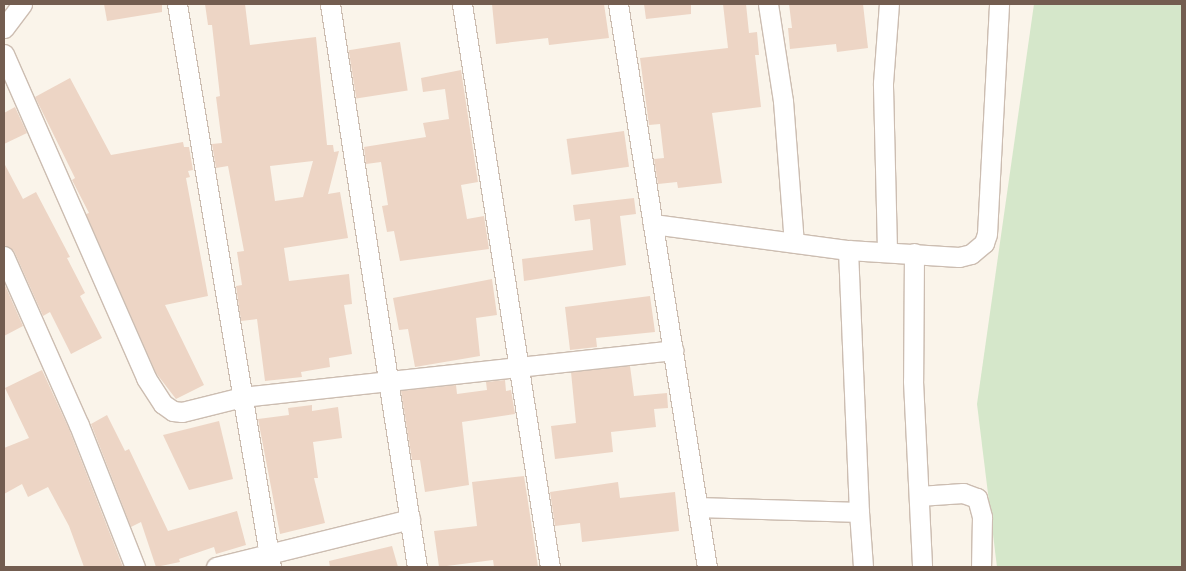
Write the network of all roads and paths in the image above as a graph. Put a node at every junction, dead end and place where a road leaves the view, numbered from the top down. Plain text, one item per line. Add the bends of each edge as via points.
1 (22, 4) edge
2 (177, 4) edge
3 (330, 4) edge
4 (462, 4) edge
5 (618, 4) edge
6 (768, 4) edge
7 (889, 4) edge
8 (999, 4) edge
9 (4, 28) edge
10 (4, 54) edge
11 (653, 224) junction
12 (794, 243) junction
13 (848, 250) junction
14 (887, 250) junction
15 (914, 253) junction
16 (4, 256) edge
17 (673, 350) junction
18 (519, 365) junction
19 (387, 382) junction
20 (242, 398) junction
21 (919, 496) junction
22 (698, 508) junction
23 (859, 512) junction
24 (410, 519) junction
25 (270, 560) edge
26 (134, 567) edge
27 (216, 567) edge
28 (417, 567) edge
29 (550, 567) edge
30 (707, 567) edge
31 (863, 567) edge
32 (922, 567) edge
33 (980, 567) edge

1 - 9 street
2 - 20 street
3 - 19 street
4 - 18 street
5 - 11 street
6 - 12 street via 783,101
7 - 14 street via 883,83
8 - 15 street via 987,234 979,250 971,254 958,257
10 - 20 street via 155,394 173,411 182,412
11 - 12 street
11 - 17 street
12 - 13 street
13 - 14 street
13 - 23 street
14 - 15 street
15 - 21 street via 913,381
16 - 26 street via 79,424
17 - 18 street
17 - 22 street
18 - 19 street
18 - 29 street
19 - 20 street
19 - 24 street
20 - 25 street
21 - 32 street
21 - 33 street via 963,493 977,498 982,517
22 - 23 street
22 - 30 street
23 - 31 street
24 - 25 street
24 - 28 street
25 - 27 street

